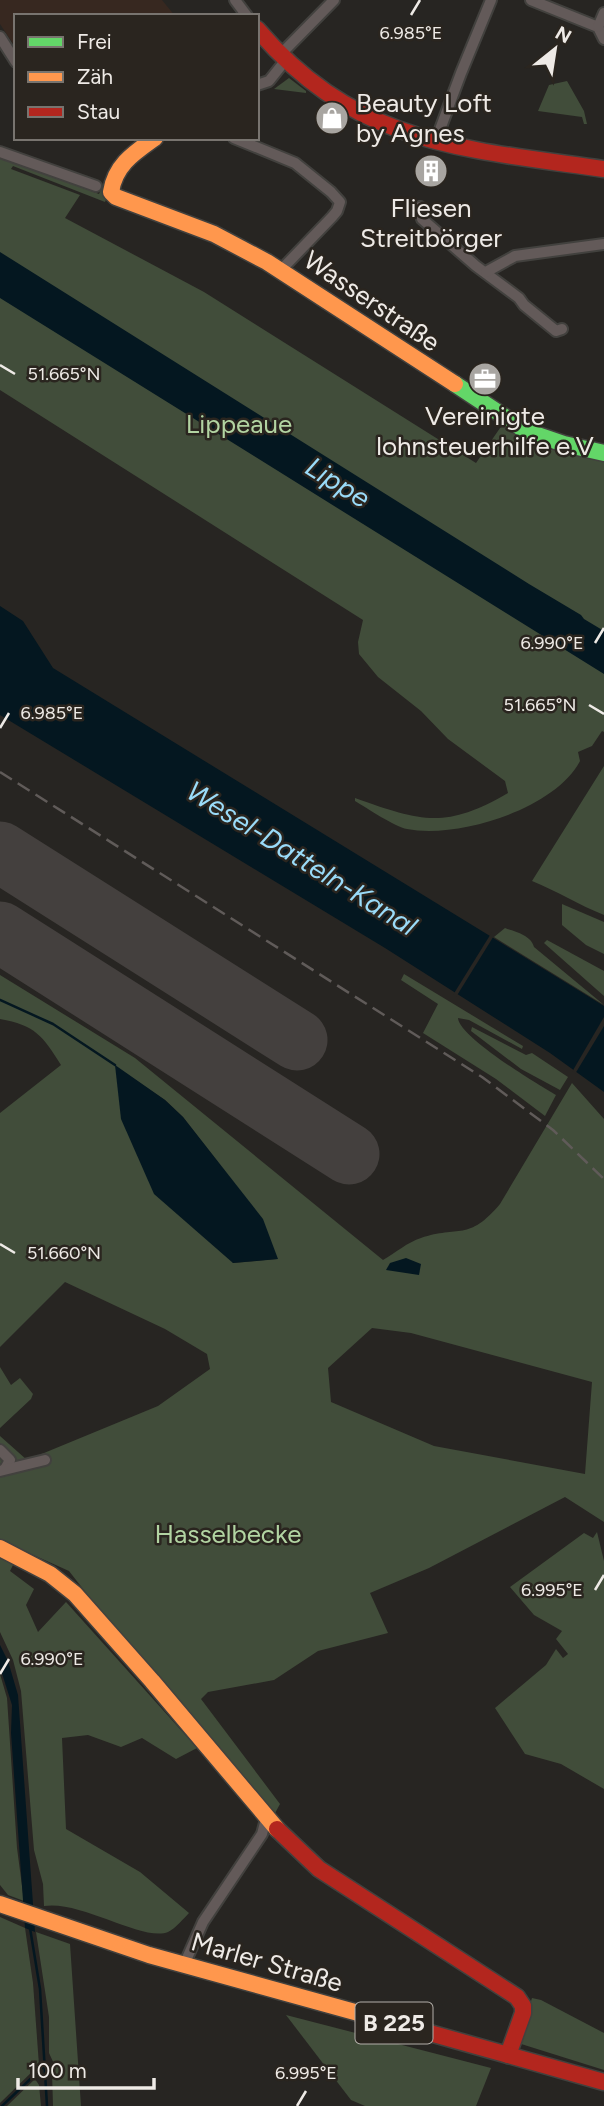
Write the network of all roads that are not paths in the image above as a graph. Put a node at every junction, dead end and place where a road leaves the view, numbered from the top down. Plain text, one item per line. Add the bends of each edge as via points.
1 (334, 0) edge
2 (491, 0) edge
3 (531, 0) edge
4 (604, 13) edge
5 (598, 27) junction
6 (259, 31) edge
7 (0, 37) edge
8 (604, 39) edge
9 (14, 58) edge
10 (283, 58) junction
11 (259, 84) edge
12 (152, 140) edge
13 (239, 140) edge
14 (435, 143) junction
15 (0, 152) edge
16 (604, 169) edge
17 (104, 189) junction
18 (420, 207) dead end
19 (604, 244) edge
20 (281, 270) junction
21 (486, 272) junction
22 (562, 329) dead end
23 (604, 453) edge
24 (0, 1450) edge
25 (45, 1460) dead end
26 (2, 1470) edge
27 (0, 1548) edge
28 (267, 1819) junction
29 (0, 1904) edge
30 (184, 1965) junction
31 (508, 2055) junction
32 (604, 2082) edge

1 - 10 street
2 - 14 street
3 - 5 street
4 - 5 street
5 - 8 street
6 - 10 street
7 - 9 street
10 - 11 street via 269,81
10 - 14 street via 352,108
12 - 17 street via 122,163
13 - 20 street via 295,163 340,202 332,217
14 - 16 street
15 - 17 street, Wasserstraße
17 - 20 street, Wasserstraße via 214,234
18 - 21 street via 422,219
19 - 21 street via 516,256
20 - 23 street, Wasserstraße via 515,425 550,441
21 - 22 street via 556,331
24 - 26 street via 10,1460
25 - 26 street
27 - 28 street via 50,1574 75,1594
28 - 30 street via 262,1835 203,1922
28 - 31 street via 328,1877 517,1997 523,2013
29 - 30 street, Marler Straße / B 225
30 - 31 street, Marler Straße / B 225
31 - 32 street, Marler Straße / B 225

